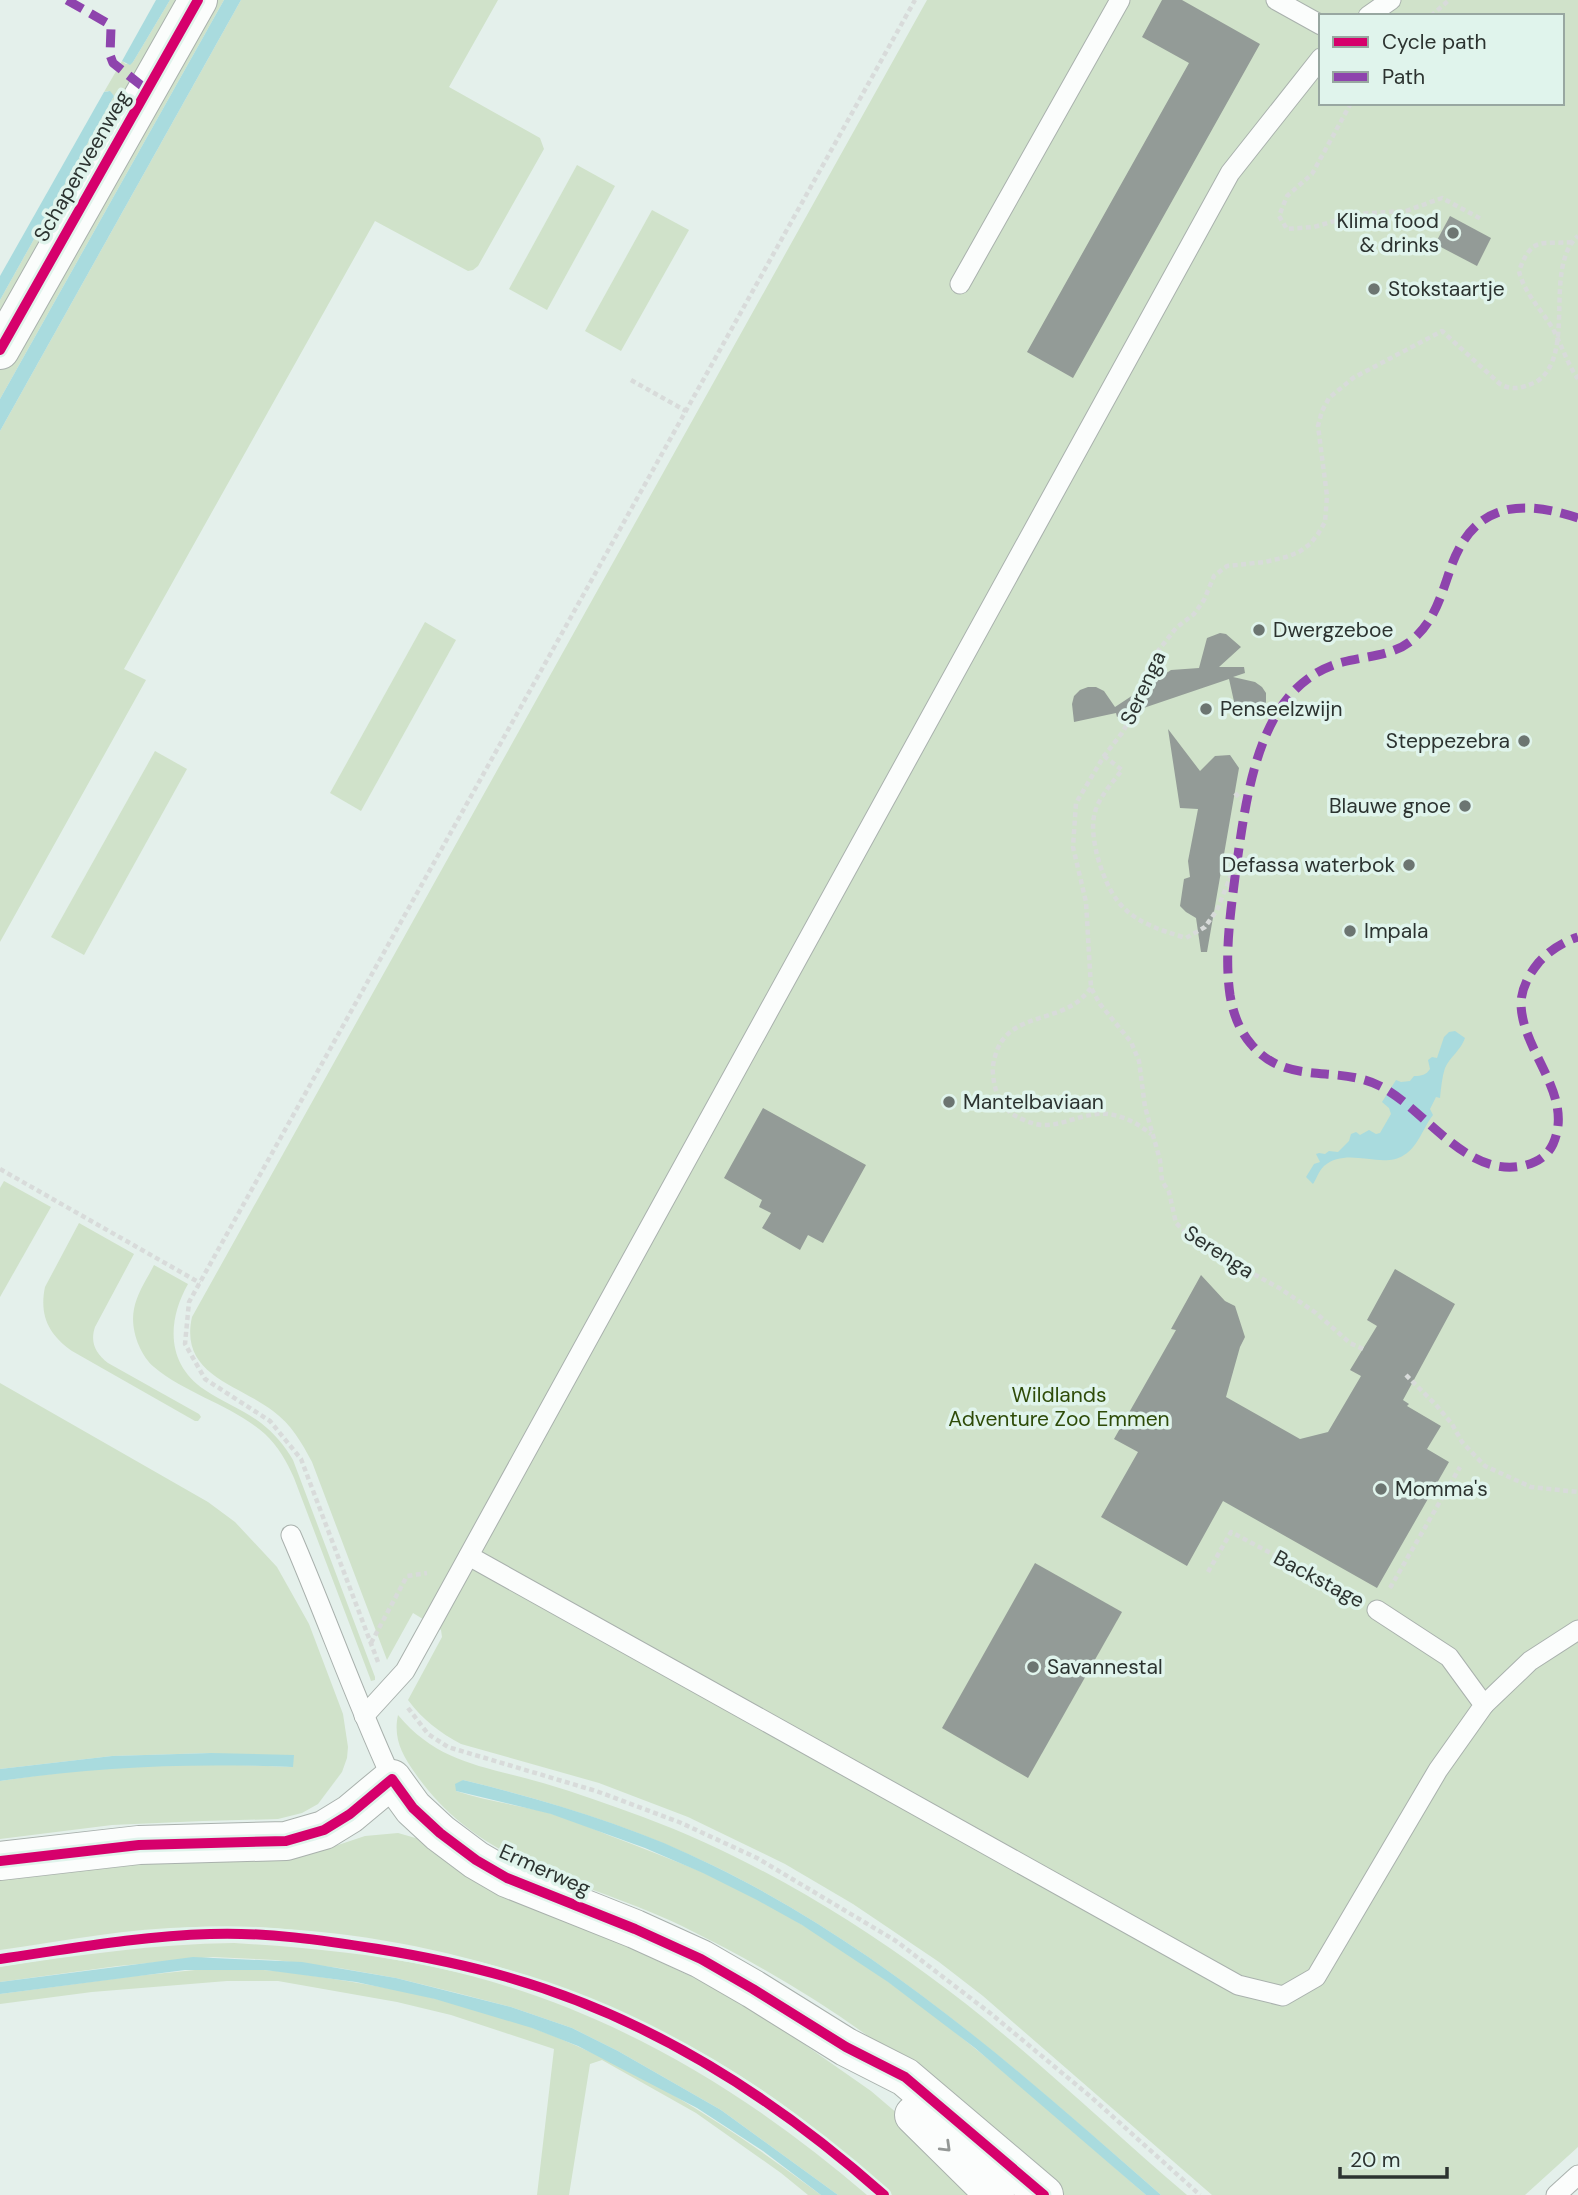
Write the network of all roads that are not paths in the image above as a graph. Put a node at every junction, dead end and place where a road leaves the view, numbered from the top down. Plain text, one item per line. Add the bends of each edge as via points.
1 (198, 0) edge
2 (1120, 0) edge
3 (1276, 0) edge
4 (1391, 0) edge
5 (1371, 14) edge
6 (1319, 24) edge
7 (1319, 61) edge
8 (960, 284) dead end
9 (0, 350) edge
10 (291, 1535) dead end
11 (465, 1562) junction
12 (1377, 1610) road end
13 (1578, 1630) edge
14 (1484, 1705) junction
15 (364, 1716) junction
16 (392, 1779) junction
17 (0, 1861) edge
18 (846, 2046) junction
19 (1578, 2175) edge
20 (995, 2195) edge
21 (1044, 2195) edge
22 (1556, 2195) edge

1 - 9 street, Schapenveenweg
2 - 8 lane
3 - 6 lane
4 - 5 lane
7 - 11 lane via 1230,173
10 - 15 lane
11 - 14 lane via 1238,1985 1283,1996 1316,1977 1438,1770
11 - 15 lane via 405,1671
12 - 14 lane via 1450,1657
13 - 14 lane via 1531,1661
15 - 16 lane
16 - 17 street via 324,1830 286,1841 139,1845
16 - 18 street, Ermerweg via 413,1808 476,1860 507,1878 701,1959
18 -> 20 street, Ermerweg
18 - 21 street, Ermerweg via 905,2077
19 - 22 lane

